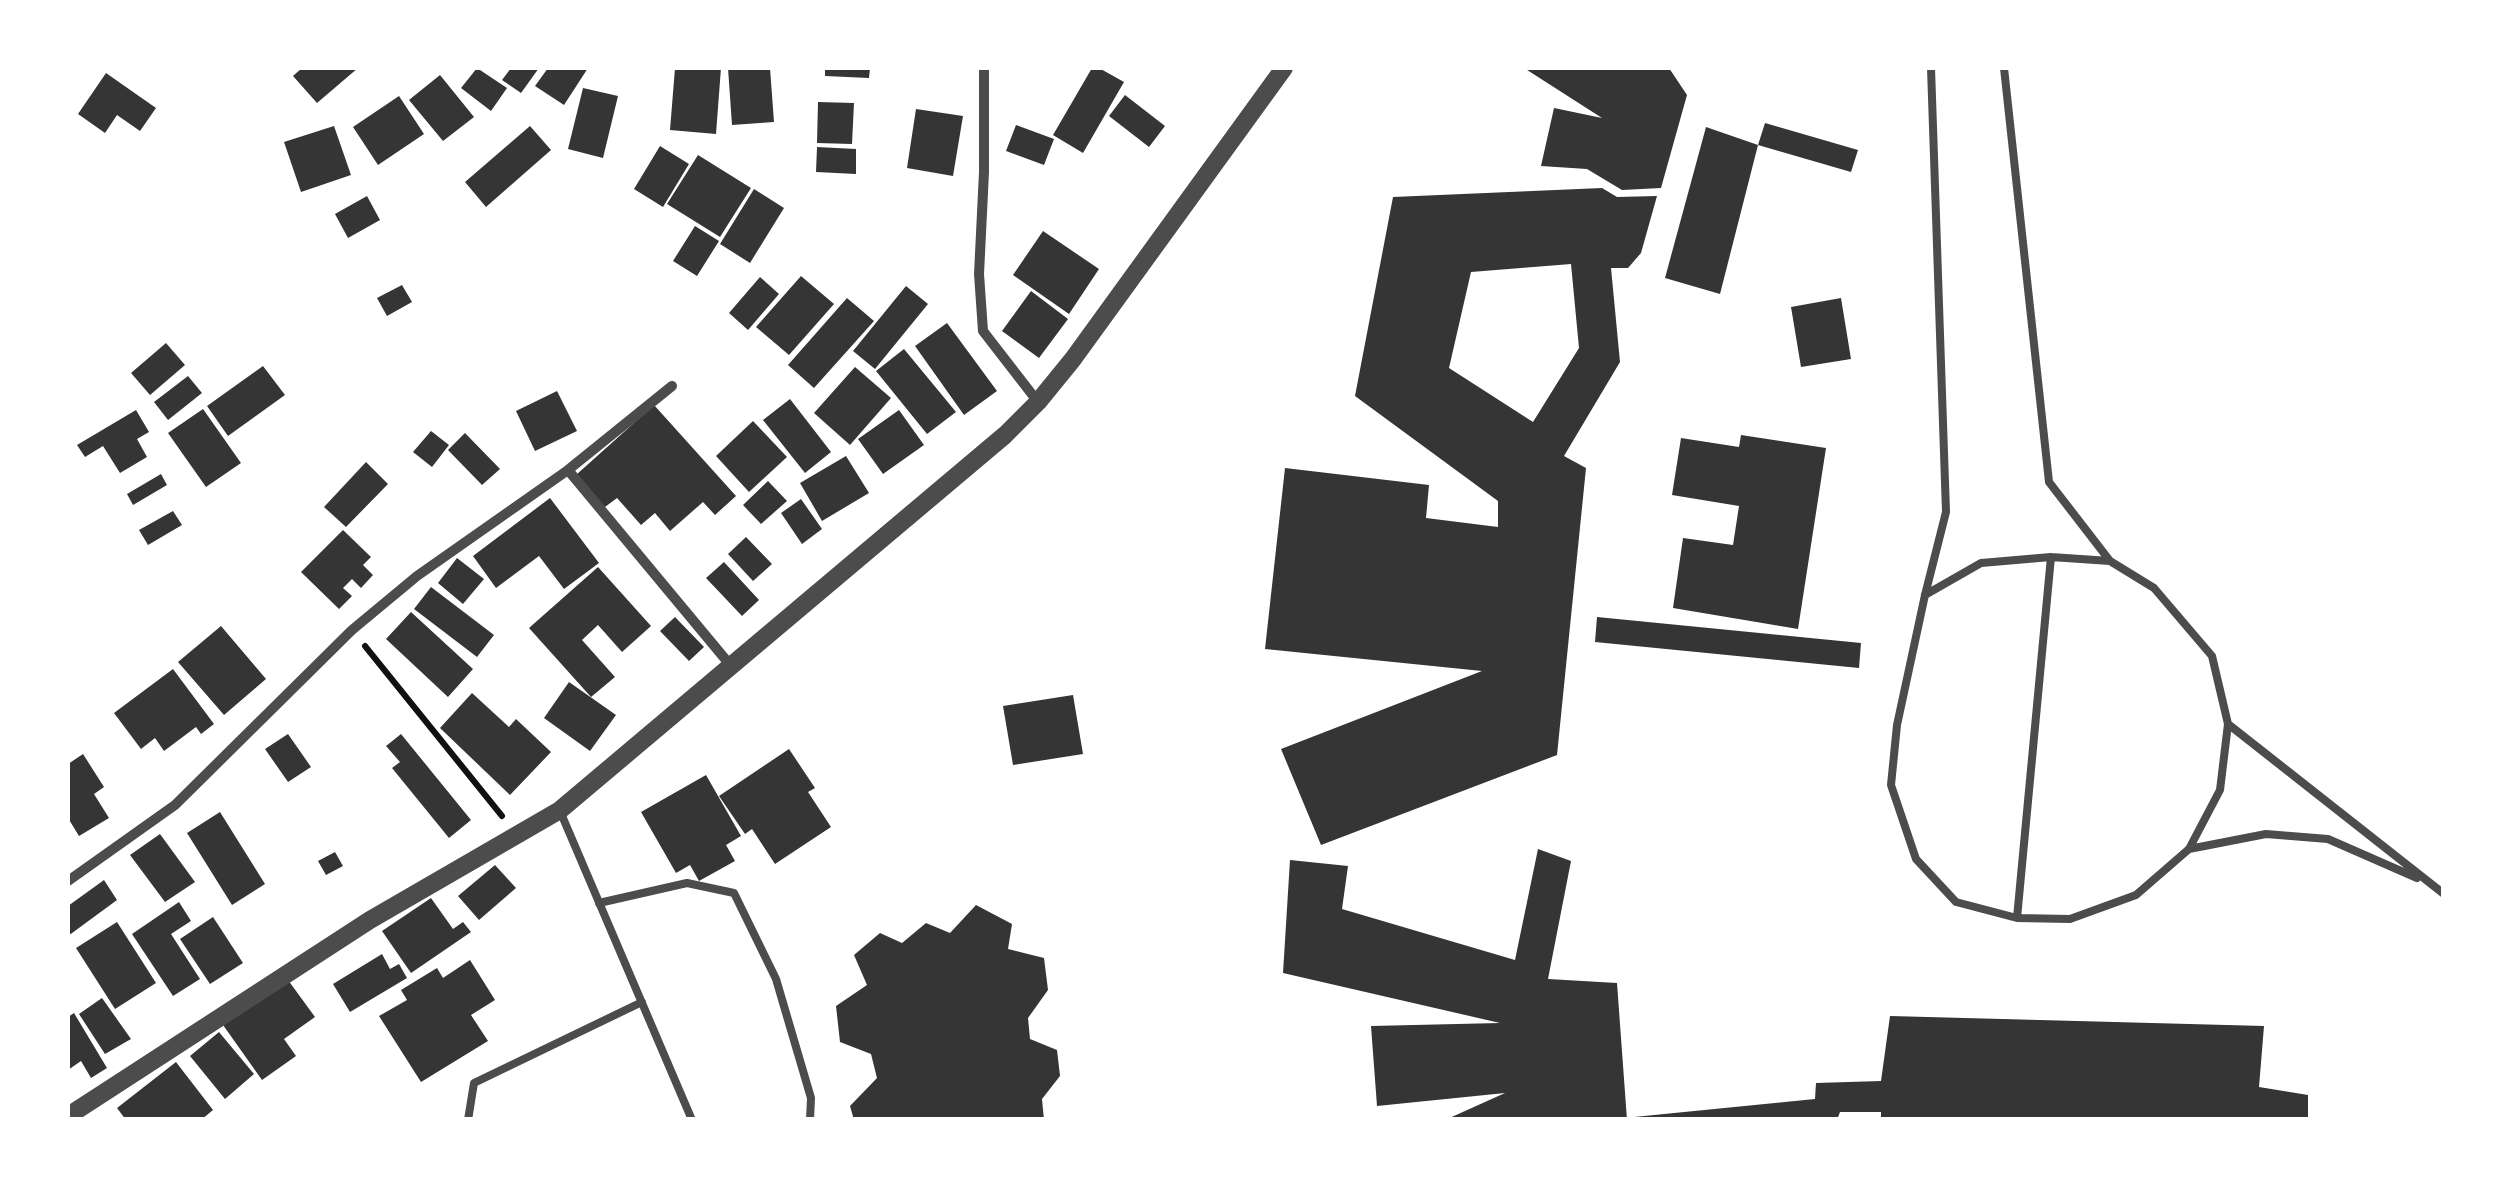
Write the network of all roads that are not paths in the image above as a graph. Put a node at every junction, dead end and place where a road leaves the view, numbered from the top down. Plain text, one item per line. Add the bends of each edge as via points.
1 (984, 68) edge
2 (1284, 68) edge
3 (1931, 68) edge
4 (2004, 68) edge
5 (672, 386) dead end
6 (1038, 402) junction
7 (568, 470) junction
8 (2051, 557) junction
9 (2110, 561) junction
10 (1925, 595) junction
11 (731, 666) junction
12 (2228, 724) junction
13 (560, 810) junction
14 (2189, 849) junction
15 (68, 881) edge
16 (2430, 884) junction
17 (2444, 894) edge
18 (598, 903) junction
19 (2016, 918) junction
20 (642, 1002) junction
21 (68, 1116) edge
22 (468, 1120) edge
23 (692, 1120) edge
24 (810, 1120) edge

1 - 6 street via 983,331
2 - 6 street
3 - 10 lane via 1946,512
4 - 9 lane via 2050,482
5 - 7 street
6 - 11 street
7 - 11 street
7 - 15 street via 417,576 352,630 175,806
8 - 9 lane
8 - 10 lane via 1980,562
8 - 19 lane
9 - 12 lane via 2154,588 2212,656
10 - 19 lane via 1891,785 1916,859 1956,902
11 - 13 street
12 - 14 lane via 2220,790
12 - 16 lane
13 - 18 lane
13 - 21 street via 370,920
14 - 16 lane via 2266,834 2328,839
14 - 19 lane via 2136,895 2070,919
16 - 17 lane
18 - 20 lane
18 - 24 lane via 687,883 734,893 776,979 811,1098
20 - 22 lane via 474,1083
20 - 23 lane

